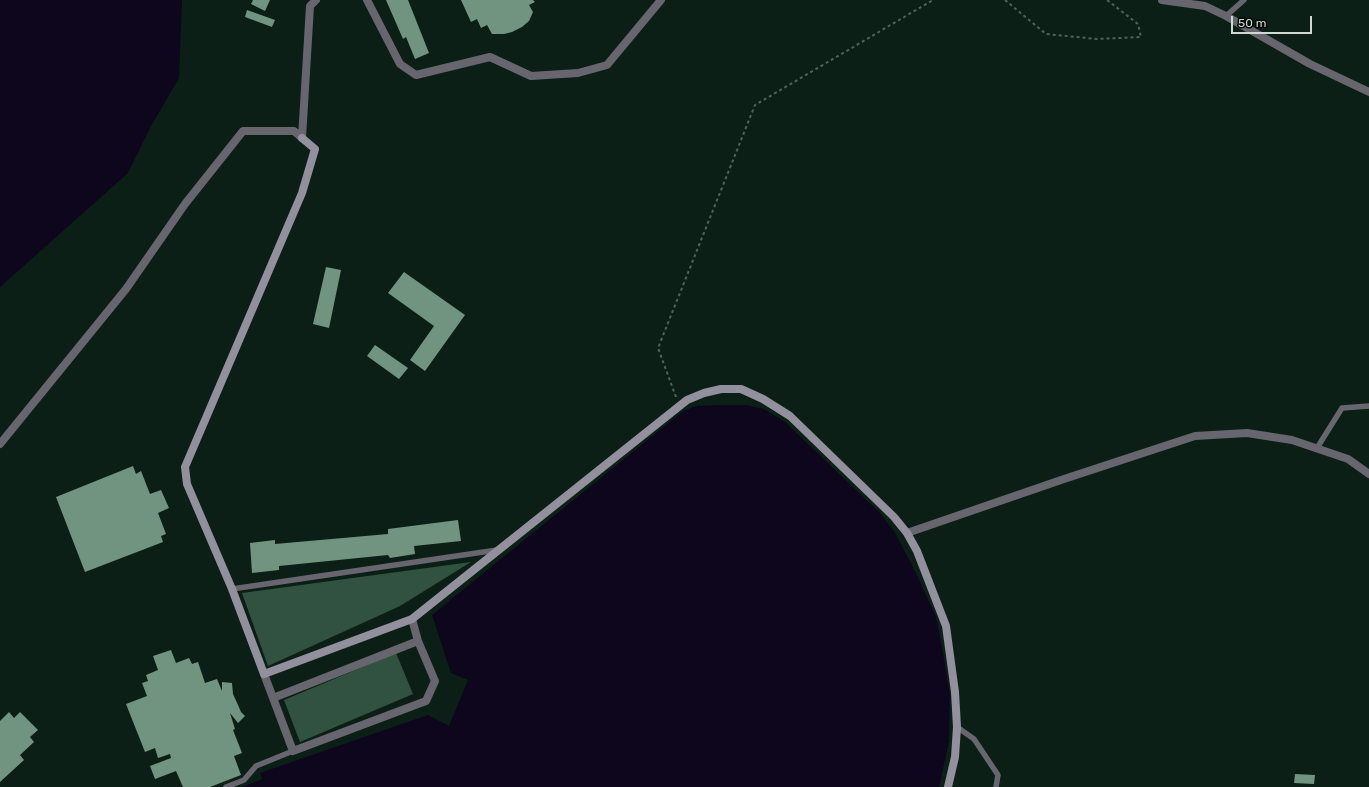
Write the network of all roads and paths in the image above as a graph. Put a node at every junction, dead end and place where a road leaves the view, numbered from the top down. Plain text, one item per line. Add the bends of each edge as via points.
1 (316, 0) edge
2 (367, 0) edge
3 (660, 0) edge
4 (933, 0) edge
5 (1005, 0) edge
6 (1108, 0) edge
7 (1162, 0) edge
8 (1244, 0) edge
9 (1226, 16) junction
10 (1369, 92) edge
11 (302, 138) junction
12 (681, 405) junction
13 (1369, 406) edge
14 (0, 444) edge
15 (1317, 448) junction
16 (1369, 474) edge
17 (907, 533) junction
18 (500, 550) junction
19 (232, 590) junction
20 (412, 619) junction
21 (418, 641) junction
22 (264, 674) junction
23 (273, 698) junction
24 (957, 727) junction
25 (293, 752) junction
26 (226, 787) edge
27 (948, 787) edge
28 (996, 787) edge

1 - 11 street via 310,6
2 - 3 street via 400,64 416,75 490,57 531,76 578,73 607,65
4 - 12 path via 755,105 658,348 675,396
5 - 6 path via 1046,34 1097,39 1141,37 1138,24
7 - 9 street via 1204,6
8 - 9 lane
9 - 10 street via 1310,64
11 - 14 street via 294,131 243,131 185,204 126,289
11 - 19 street via 315,149 302,193 185,467 187,484
12 - 17 street via 704,393 721,389 741,389 763,399 790,416 883,506
12 - 18 street
13 - 15 lane via 1342,408
15 - 16 street via 1348,459
15 - 17 street via 1292,440 1247,433 1195,436 1064,478
17 - 24 street via 917,551 946,626
18 - 19 lane
18 - 20 street
19 - 22 street
20 - 21 street
20 - 22 street
21 - 23 street
21 - 25 street via 435,681 426,701
22 - 23 street
23 - 25 street
24 - 27 street via 955,757
24 - 28 lane via 974,739 998,775
25 - 26 lane via 256,766 244,780

